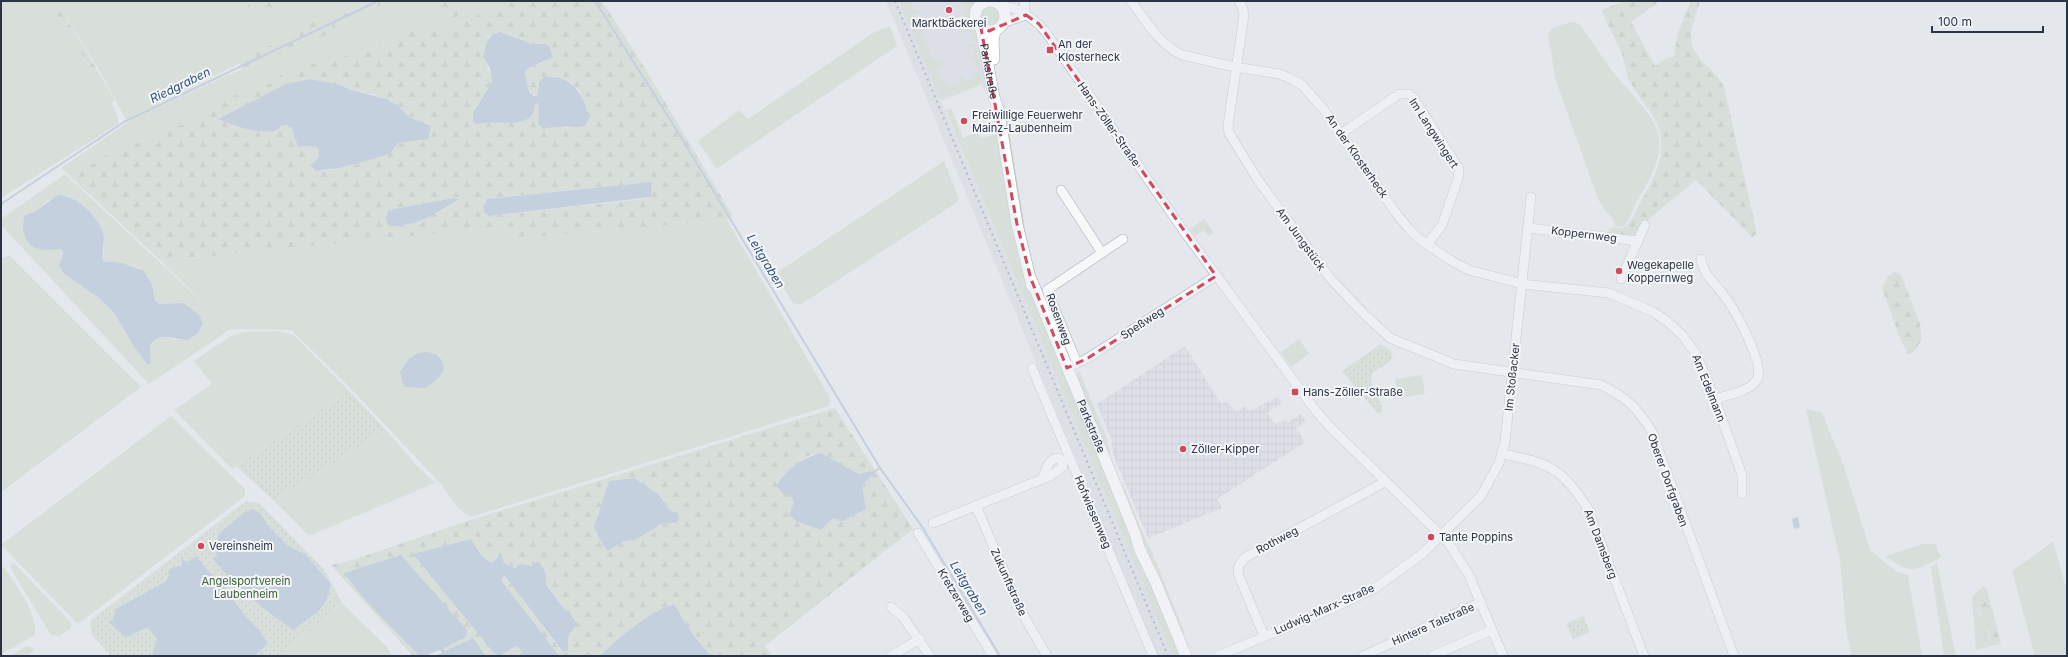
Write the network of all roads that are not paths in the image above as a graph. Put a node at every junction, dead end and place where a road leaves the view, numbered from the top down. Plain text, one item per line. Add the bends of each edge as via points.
1 (1024, 1) edge
2 (1131, 1) edge
3 (1239, 1) edge
4 (994, 2) edge
5 (977, 5) edge
6 (1026, 15) junction
7 (999, 26) junction
8 (981, 28) junction
9 (1235, 67) junction
10 (999, 113) junction
11 (1341, 134) junction
12 (1062, 190) dead end
13 (1531, 197) dead end
14 (1645, 225) dead end
15 (1528, 228) junction
16 (1123, 239) dead end
17 (1638, 241) junction
18 (1427, 245) junction
19 (1102, 253) junction
20 (1701, 259) dead end
21 (1216, 276) junction
22 (1621, 279) dead end
23 (1522, 284) junction
24 (1077, 363) junction
25 (1032, 368) dead end
26 (1067, 368) junction
27 (1512, 374) junction
28 (1715, 399) junction
29 (1502, 454) junction
30 (1067, 462) junction
31 (1385, 482) junction
32 (1742, 494) dead end
33 (976, 506) junction
34 (933, 523) dead end
35 (918, 534) dead end
36 (1442, 535) junction
37 (1481, 602) junction
38 (891, 606) dead end
39 (1492, 630) junction
40 (1264, 636) junction
41 (920, 640) junction
42 (991, 655) edge
43 (891, 656) edge
44 (930, 656) edge
45 (1047, 656) edge
46 (1153, 656) edge
47 (1186, 656) edge
48 (1218, 656) edge
49 (1363, 656) edge
50 (1432, 656) edge
51 (1503, 656) edge
52 (1644, 656) edge
53 (1734, 656) edge

1 - 6 street
2 - 9 street, An der Klosterheck via 1156,36 1175,52
3 - 9 street, Am Jungstück via 1244,15
4 - 5 main road
4 - 6 street, Hans-Zöller-Straße via 1012,7
4 - 7 main road via 1004,11
5 - 8 main road via 975,19
6 - 7 street
6 - 21 street, Hans-Zöller-Straße via 1045,31
7 - 8 main road via 989,31
7 - 10 main road, Parkstraße via 992,48
8 - 10 main road, Parkstraße
9 - 11 street, An der Klosterheck via 1279,74 1302,85
9 - 27 street, Am Jungstück via 1228,133 1258,180 1330,278 1390,338 1454,364
10 - 26 main road, Parkstraße via 1017,224 1032,291
11 - 18 street, An der Klosterheck via 1396,213
11 - 18 street, Im Langwingert via 1399,94 1409,94 1413,98 1458,169 1458,178 1442,225
12 - 19 street
13 - 15 street, Im Stoßacker
14 - 17 street
15 - 17 street, Koppernweg
15 - 23 street, Im Stoßacker
16 - 19 street, Rosenweg
17 - 22 street
18 - 23 street, An der Klosterheck via 1469,270
19 - 24 street, Rosenweg via 1047,290
20 - 28 street via 1708,277 1730,304 1752,347 1757,364 1758,377 1753,384
21 - 24 street, Speßweg
21 - 31 street, Hans-Zöller-Straße via 1316,410
23 - 27 street, Im Stoßacker
23 - 28 street, Am Edelmann via 1601,291 1653,312 1683,336 1696,354
24 - 26 street, Speßweg
25 - 30 street, Hofwiesenweg
26 - 47 main road, Parkstraße via 1139,548
27 - 29 street, Im Stoßacker
27 - 53 street, Oberer Dorfgraben via 1601,385 1618,393 1643,417 1652,432
28 - 32 street, Am Edelmann via 1742,476
29 - 36 street, Im Stoßacker via 1481,496
29 - 52 street, Am Damsberg via 1546,464 1578,493 1588,509
30 - 33 street via 1053,459 1042,479
30 - 46 street, Hofwiesenweg
31 - 36 street, Hans-Zöller-Straße
31 - 40 street, Rothweg via 1241,561 1238,567 1239,576
33 - 34 street
33 - 45 street, Zukunftstraße via 1022,613
35 - 42 street, Kretzerweg
36 - 37 street, Hans-Zöller-Straße via 1462,564
36 - 40 street, Ludwig-Marx-Straße via 1422,554 1375,588
37 - 39 street, Hans-Zöller-Straße
37 - 49 street, Hintere Talstraße
38 - 41 street
39 - 50 street
39 - 51 street, Hans-Zöller-Straße
40 - 48 street, Ludwig-Marx-Straße
41 - 43 street
41 - 44 street

